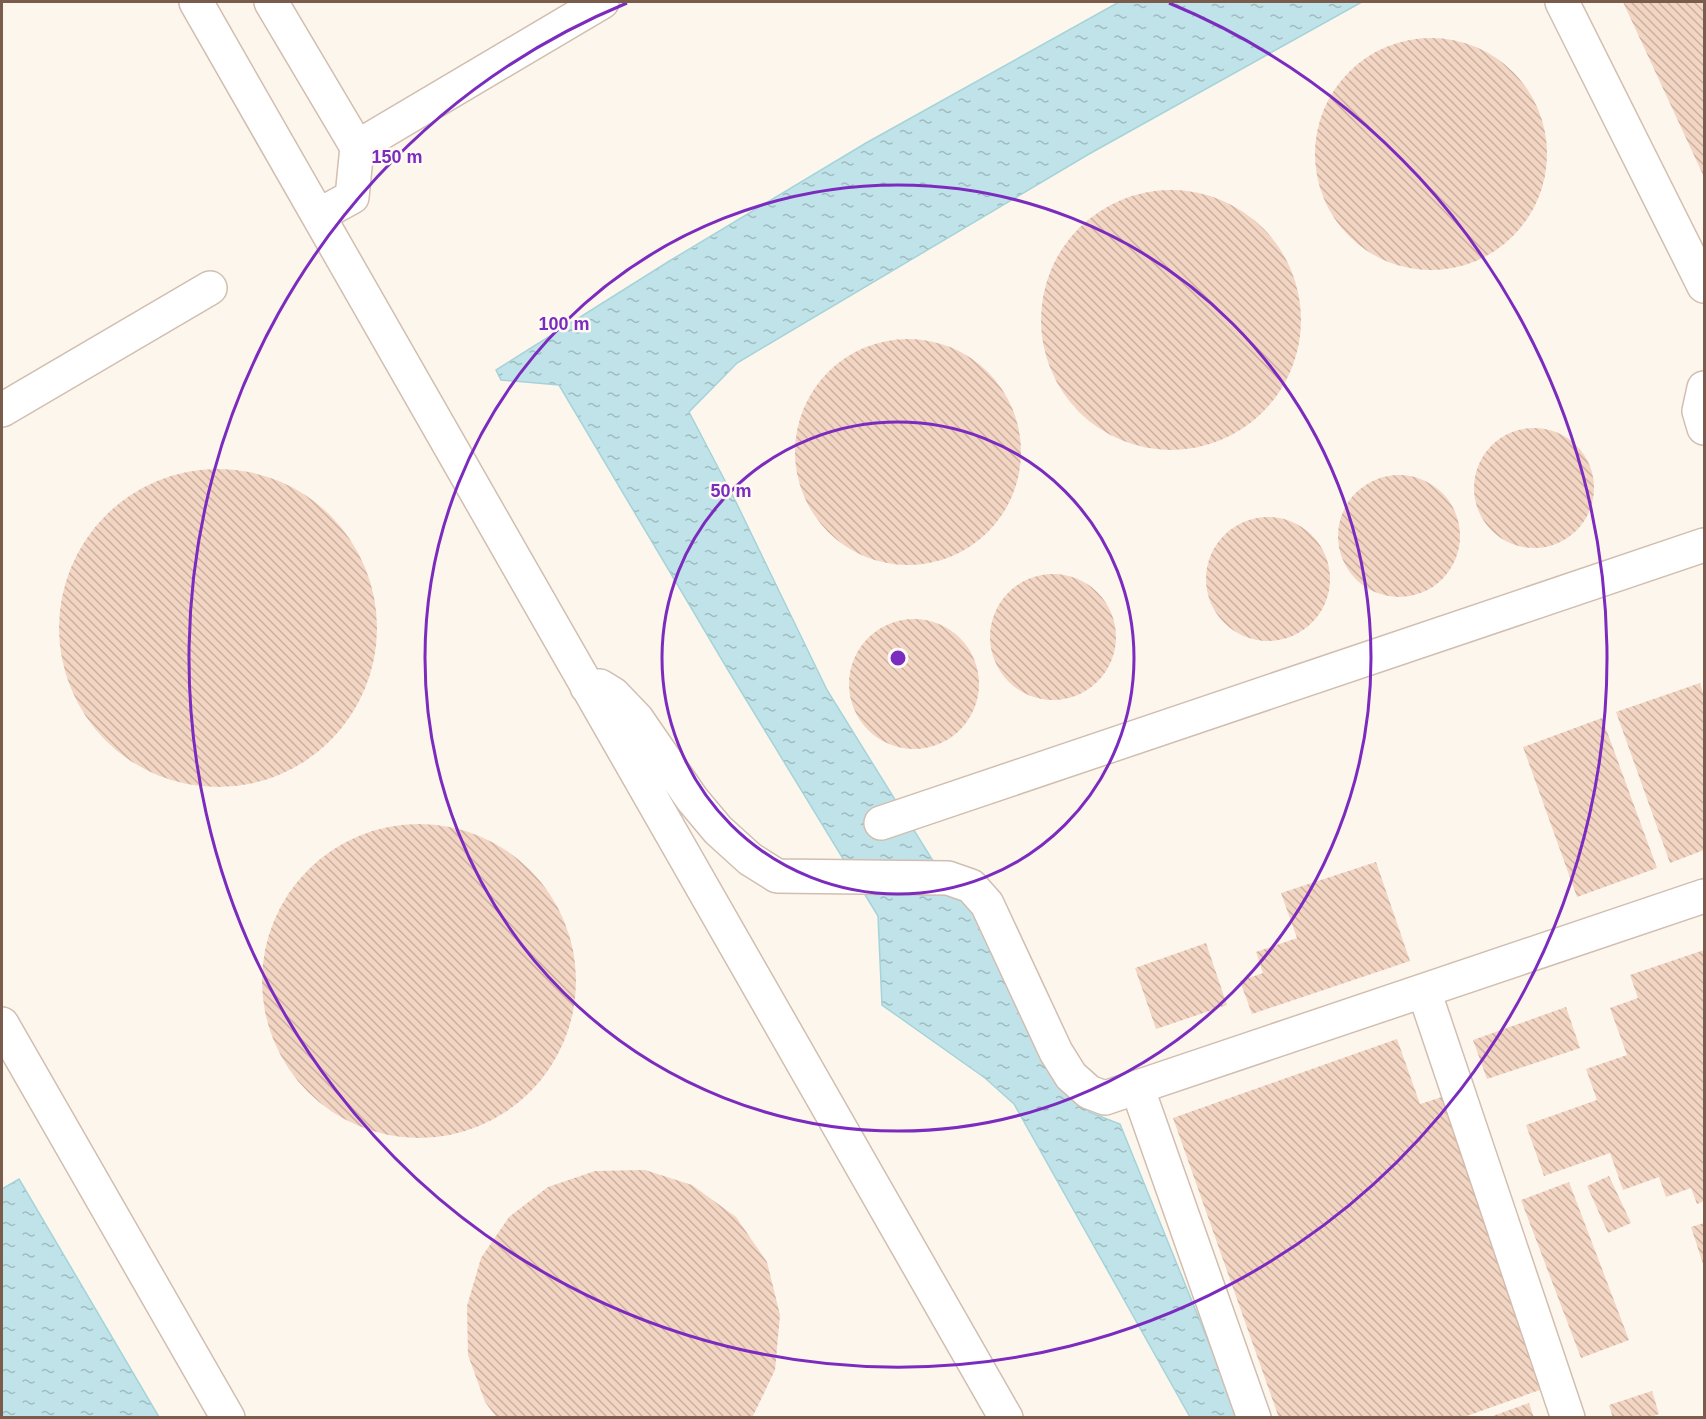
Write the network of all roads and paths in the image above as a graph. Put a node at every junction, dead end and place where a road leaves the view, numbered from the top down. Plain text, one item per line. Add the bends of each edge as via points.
1 (196, 2) edge
2 (271, 2) edge
3 (602, 2) edge
4 (1562, 2) edge
5 (357, 147) junction
6 (319, 215) junction
7 (1704, 286) edge
8 (210, 288) dead end
9 (1704, 388) edge
10 (2, 410) edge
11 (1704, 428) edge
12 (1704, 545) edge
13 (587, 687) junction
14 (881, 823) dead end
15 (1704, 896) edge
16 (1424, 991) junction
17 (2, 1024) edge
18 (1137, 1087) junction
19 (228, 1418) edge
20 (1006, 1418) edge
21 (1254, 1418) edge
22 (1568, 1418) edge

1 - 6 street
2 - 5 street
3 - 5 street
4 - 7 street
5 - 6 street via 352,197
6 - 13 street
8 - 10 street
9 - 11 street via 1699,411
12 - 14 street
13 - 18 street via 600,686 613,694 637,719 692,800 718,830 750,859 777,876 948,878 971,886 987,904 1071,1076 1089,1092 1105,1098
13 - 20 street
15 - 16 street
16 - 18 street
16 - 22 street
17 - 19 street
18 - 21 street

